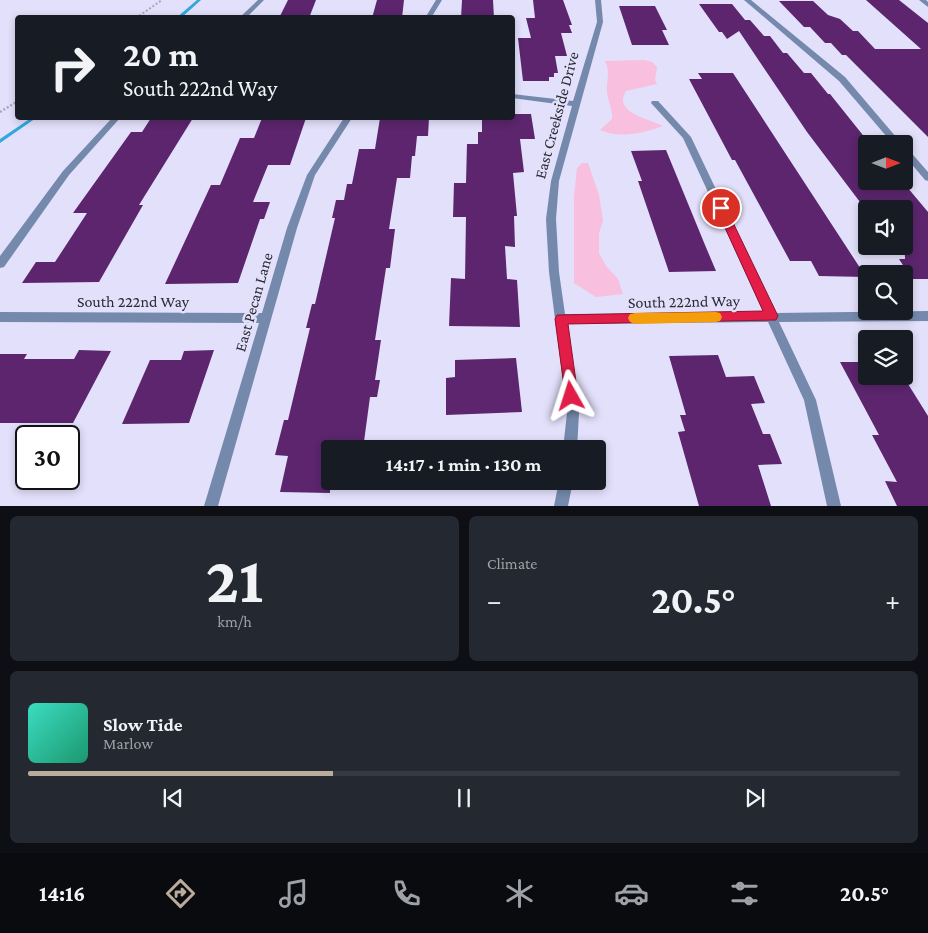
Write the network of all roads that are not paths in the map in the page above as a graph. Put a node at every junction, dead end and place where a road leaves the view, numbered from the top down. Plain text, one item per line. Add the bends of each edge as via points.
1 (261, 0) edge
2 (439, 0) edge
3 (598, 0) edge
4 (747, 0) edge
5 (922, 0) edge
6 (928, 5) edge
7 (245, 15) edge
8 (430, 15) edge
9 (515, 96) edge
10 (654, 103) dead end
11 (576, 104) junction
12 (114, 120) edge
13 (347, 120) edge
14 (890, 135) edge
15 (913, 160) edge
16 (928, 178) edge
17 (0, 264) edge
18 (772, 316) junction
19 (928, 316) edge
20 (0, 317) edge
21 (265, 318) junction
22 (561, 319) junction
23 (571, 440) edge
24 (564, 490) edge
25 (210, 506) edge
26 (561, 506) edge
27 (834, 506) edge

1 - 7 street
2 - 8 street
3 - 11 street, East Creekside Drive via 600,22
4 - 14 street via 842,79
5 - 6 street
9 - 11 street
10 - 18 street via 687,137
11 - 22 street, East Creekside Drive via 555,181 551,218
12 - 17 street via 66,173
13 - 21 street, East Pecan Lane via 311,175
15 - 16 street
18 - 19 street, South 222nd Way
18 - 22 street, South 222nd Way
18 - 27 street via 810,400
20 - 21 street, South 222nd Way
21 - 25 street, East Pecan Lane
22 - 23 street, East Creekside Drive via 573,413
24 - 26 street

